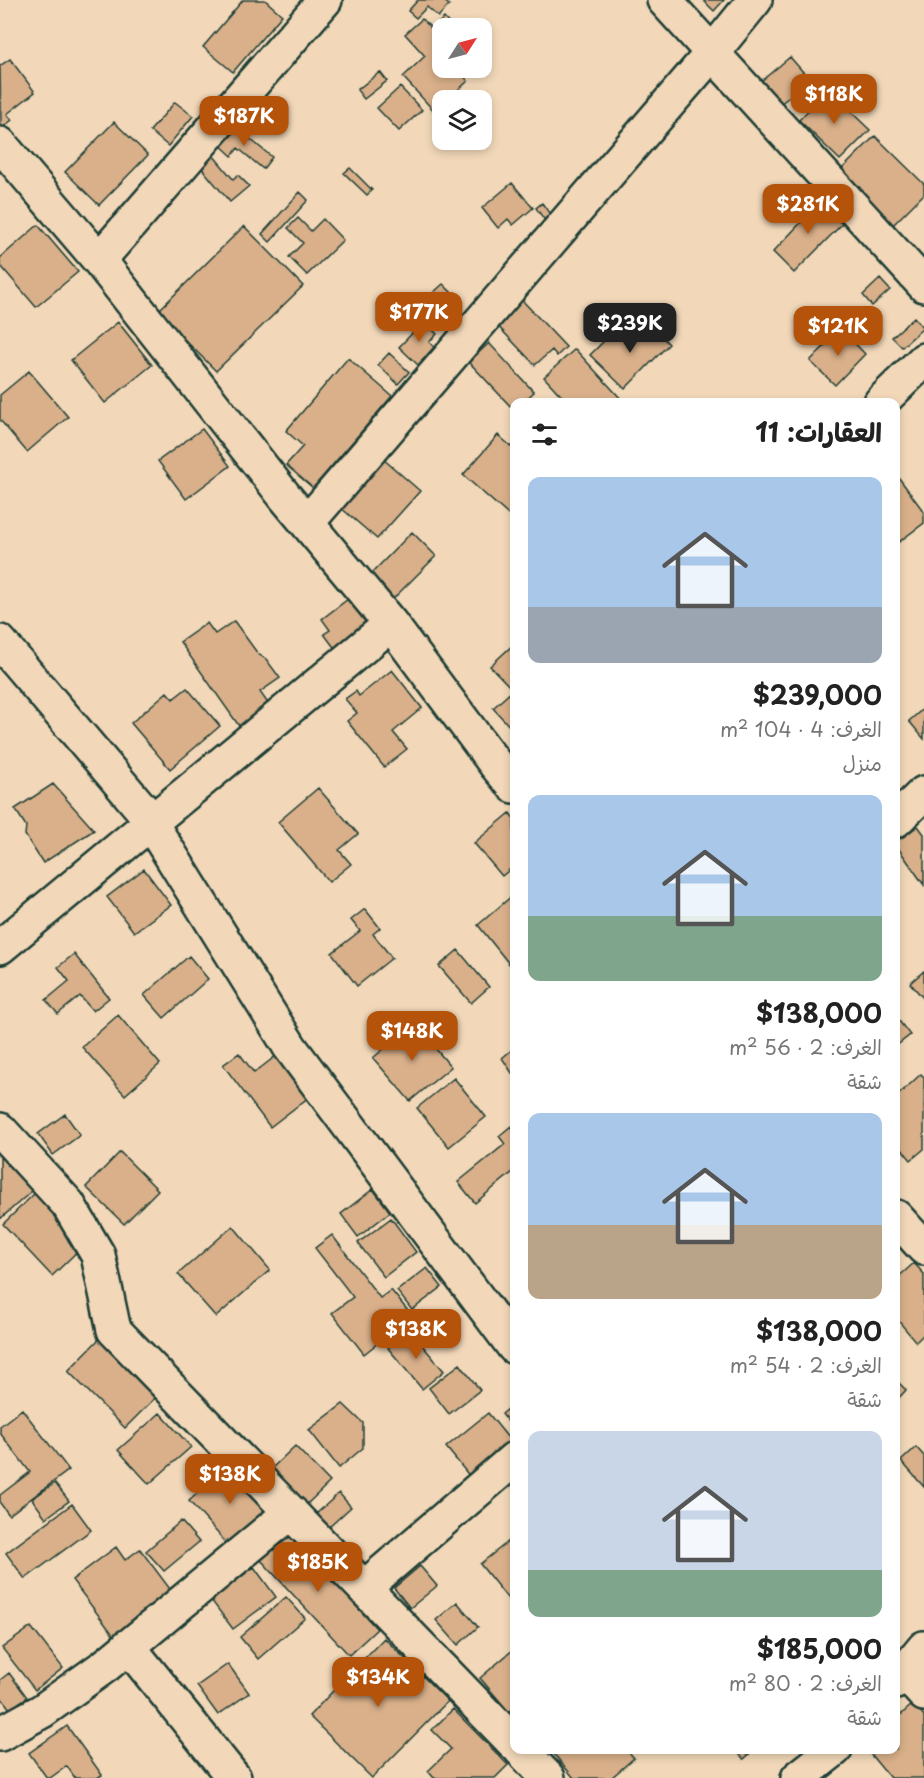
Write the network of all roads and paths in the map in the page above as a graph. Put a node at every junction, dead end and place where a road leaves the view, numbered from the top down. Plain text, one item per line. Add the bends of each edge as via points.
1 (325, 0) edge
2 (664, 0) edge
3 (755, 0) edge
4 (712, 52) junction
5 (0, 144) edge
6 (99, 260) junction
7 (924, 285) edge
8 (924, 360) edge
9 (885, 398) edge
10 (307, 523) junction
11 (391, 624) junction
12 (0, 642) edge
13 (508, 766) edge
14 (924, 793) edge
15 (900, 816) edge
16 (150, 822) junction
17 (0, 947) edge
18 (0, 1130) edge
19 (900, 1221) edge
20 (924, 1248) edge
21 (510, 1342) edge
22 (510, 1462) edge
23 (291, 1512) junction
24 (363, 1588) junction
25 (128, 1646) junction
26 (0, 1734) edge
27 (510, 1739) edge
28 (525, 1754) edge
29 (829, 1754) edge
30 (234, 1778) edge
31 (548, 1778) edge
32 (798, 1778) edge

1 - 6 street
2 - 4 street
3 - 4 street
4 - 7 street
4 - 10 street
5 - 6 street
6 - 10 street
8 - 9 street
10 - 11 street
11 - 13 street
11 - 16 street
12 - 16 street
14 - 15 street
16 - 17 street
16 - 21 street via 290,1047
18 - 23 street via 68,1204 98,1255 114,1330
19 - 20 street
22 - 24 street
23 - 24 street
23 - 25 street
24 - 27 street
25 - 26 street via 42,1711
25 - 30 street
28 - 31 street
29 - 32 street

